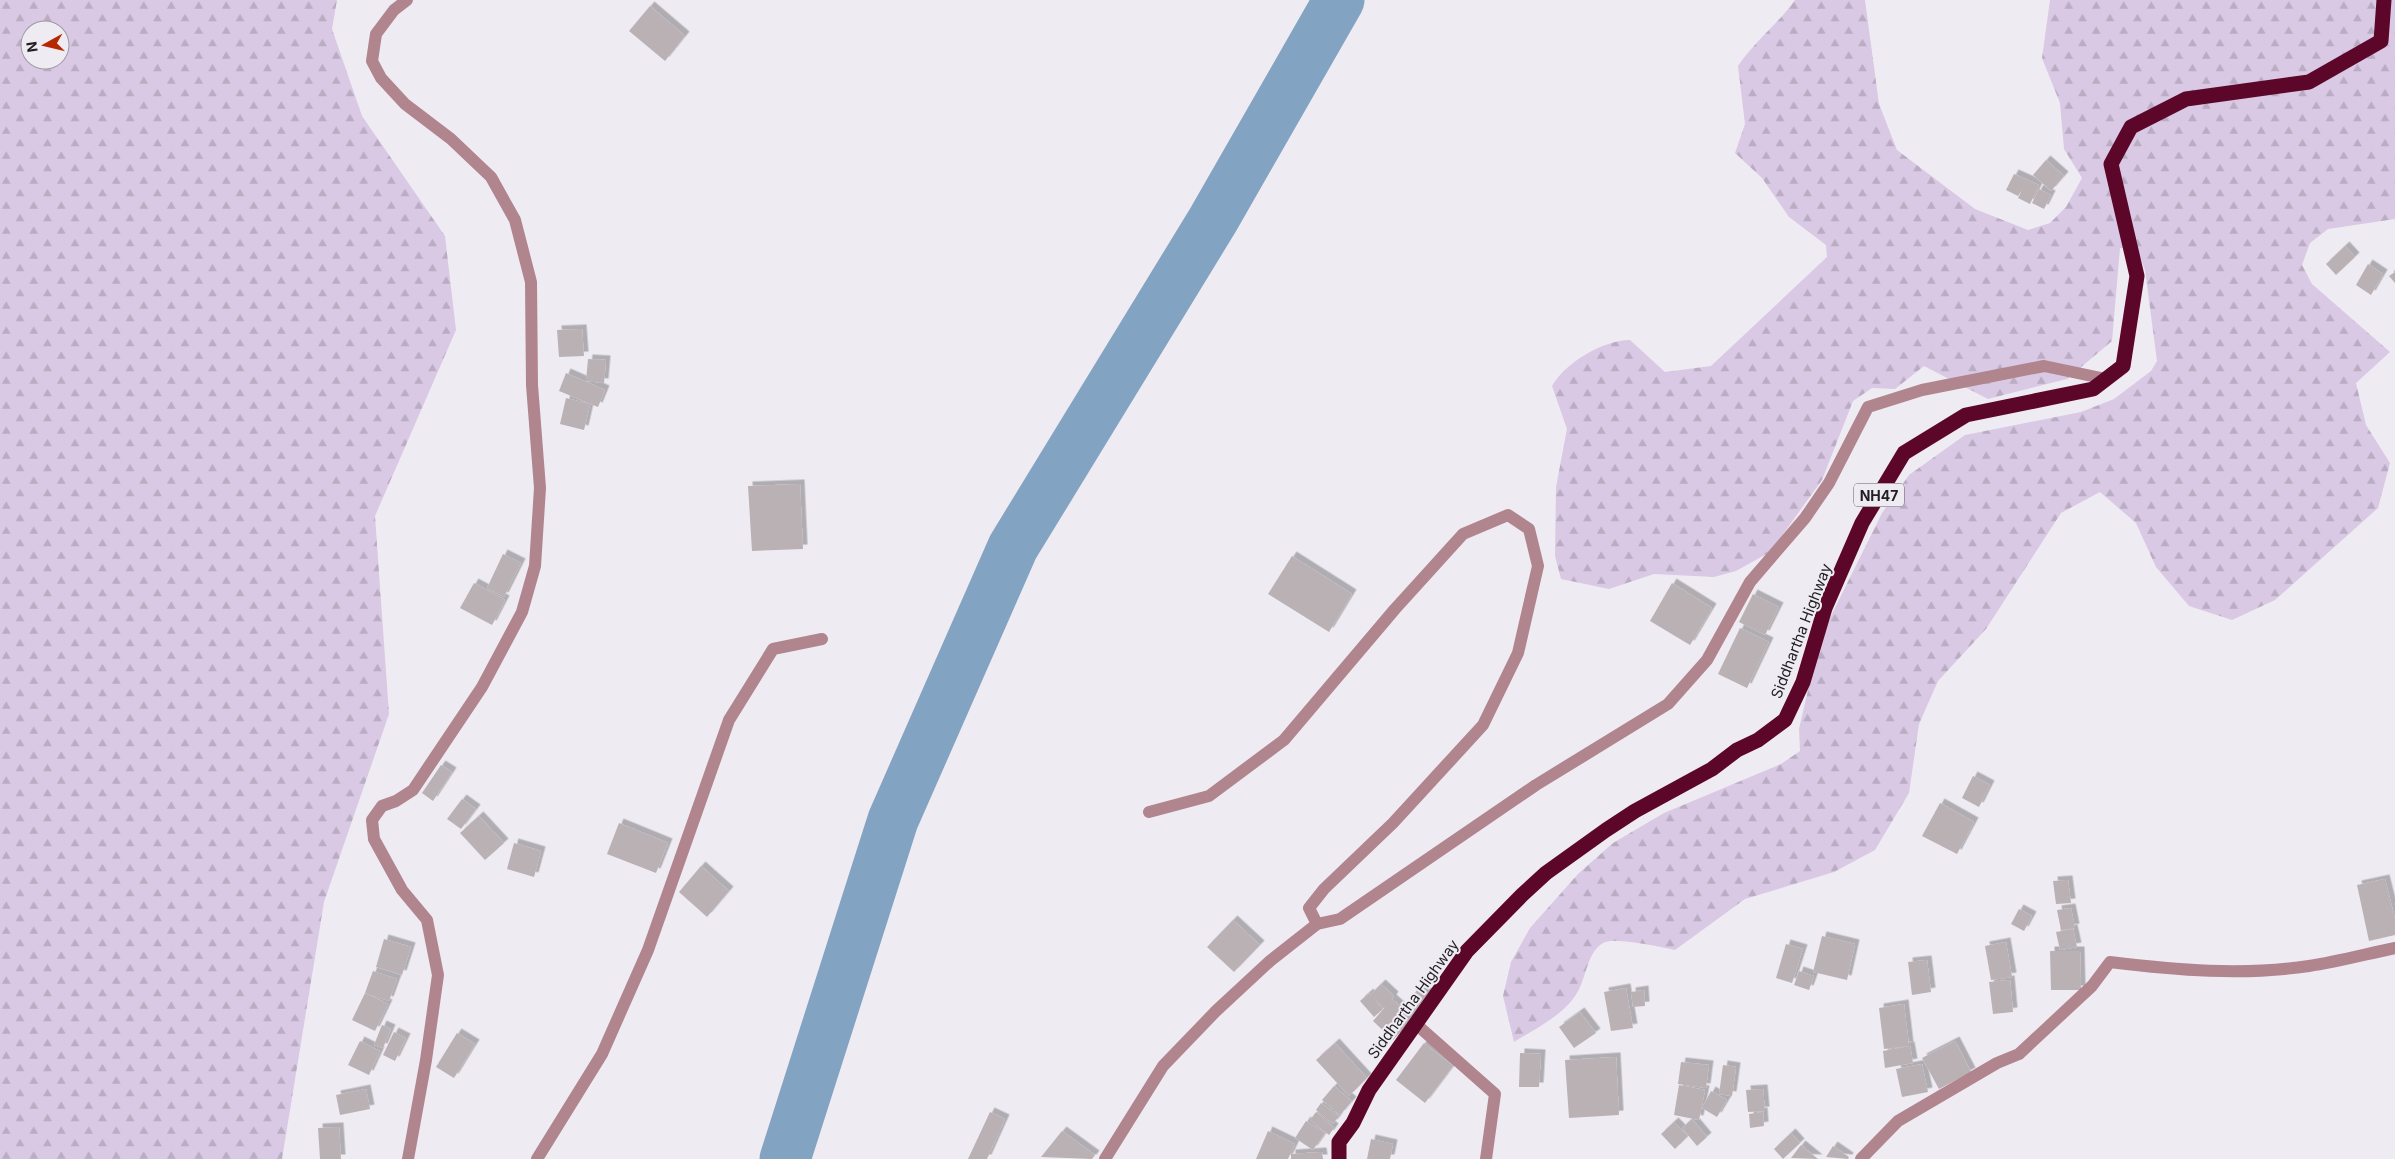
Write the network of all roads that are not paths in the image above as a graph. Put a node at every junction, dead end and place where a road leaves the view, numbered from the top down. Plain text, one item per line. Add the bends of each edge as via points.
1 (407, 0) edge
2 (2384, 0) edge
3 (2106, 379) junction
4 (822, 640) dead end
5 (1150, 812) dead end
6 (1317, 924) junction
7 (2395, 948) edge
8 (1417, 1025) junction
9 (408, 1159) edge
10 (537, 1159) edge
11 (1104, 1159) edge
12 (1339, 1159) edge
13 (1486, 1159) edge
14 (1861, 1159) edge

1 - 9 street via 394,10 376,34 372,61 381,78 405,104 491,177 515,220 532,282 532,385 540,488 535,566 522,612 482,687 414,790 382,806 372,820 374,839 402,890 427,920 438,974
2 - 3 highway, Siddhartha Highway / NH47 via 2381,40 2309,82 2186,99 2131,128 2112,164 2136,276 2123,366
3 - 6 street via 2044,366 1922,390 1868,407 1824,490 1805,518 1750,582 1707,660 1668,704 1528,790 1340,919
3 - 8 highway, Siddhartha Highway / NH47 via 2093,389 1966,415 1904,453 1862,523 1825,608 1803,682 1785,720 1712,769 1635,811 1546,873 1467,951
4 - 10 street via 773,649 729,720 640,967 602,1054
5 - 6 street via 1209,796 1284,740 1395,608 1463,534 1508,515 1529,529 1538,566 1514,661 1483,725 1393,823 1324,889 1309,908
6 - 11 street via 1270,961 1162,1066
7 - 14 street via 2308,966 2265,970 2200,972 2110,962 2092,986 2019,1054 1997,1063 1898,1121
8 - 12 highway, Siddhartha Highway / NH47 via 1369,1090 1353,1123 1339,1142
8 - 13 street via 1495,1094

